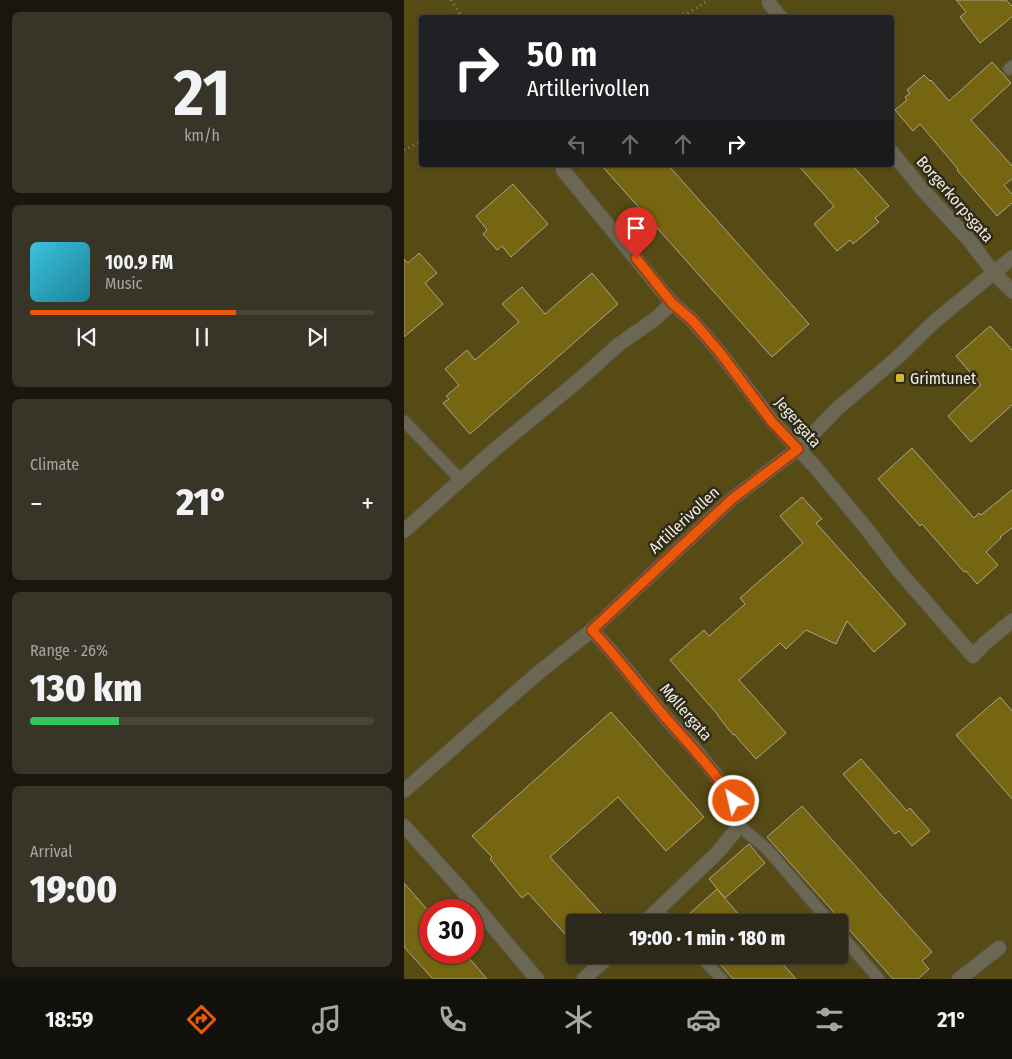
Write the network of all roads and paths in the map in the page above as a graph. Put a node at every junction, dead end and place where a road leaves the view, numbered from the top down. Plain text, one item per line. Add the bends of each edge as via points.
1 (451, 0) edge
2 (710, 0) edge
3 (769, 3) dead end
4 (461, 15) edge
5 (678, 15) edge
6 (779, 15) edge
7 (419, 142) edge
8 (404, 150) edge
9 (894, 154) edge
10 (563, 170) dead end
11 (1012, 257) edge
12 (994, 273) junction
13 (1012, 292) edge
14 (672, 303) junction
15 (404, 421) edge
16 (798, 449) junction
17 (461, 480) junction
18 (404, 531) edge
19 (1012, 620) edge
20 (592, 630) junction
21 (404, 791) edge
22 (738, 824) junction
23 (404, 826) edge
24 (657, 911) junction
25 (654, 914) edge
26 (660, 914) edge
27 (823, 914) edge
28 (848, 943) edge
29 (999, 948) dead end
30 (600, 964) edge
31 (708, 964) edge
32 (537, 979) edge
33 (584, 979) edge
34 (722, 979) edge
35 (879, 979) edge
36 (959, 979) edge

1 - 4 path
2 - 5 path
3 - 6 street
7 - 8 path
9 - 12 street, Borgerkorpsgata
10 - 14 street, Jegergata
11 - 12 street, Artillerivollen
12 - 13 street, Borgerkorpsgata
12 - 16 street, Artillerivollen via 935,321 898,358 837,409
14 - 16 street, Jegergata via 693,321 772,422
14 - 17 street via 618,345
15 - 17 lane
16 - 19 street, Jegergata via 973,656
16 - 20 street, Artillerivollen via 732,499
17 - 18 street
20 - 21 street, Artillerivollen
20 - 22 street, Møllergata via 722,784 740,810
22 - 24 street via 718,852
22 - 27 lane via 768,850
23 - 32 street
24 - 25 street
24 - 26 lane
28 - 35 lane
29 - 36 street
30 - 33 street
31 - 34 lane

